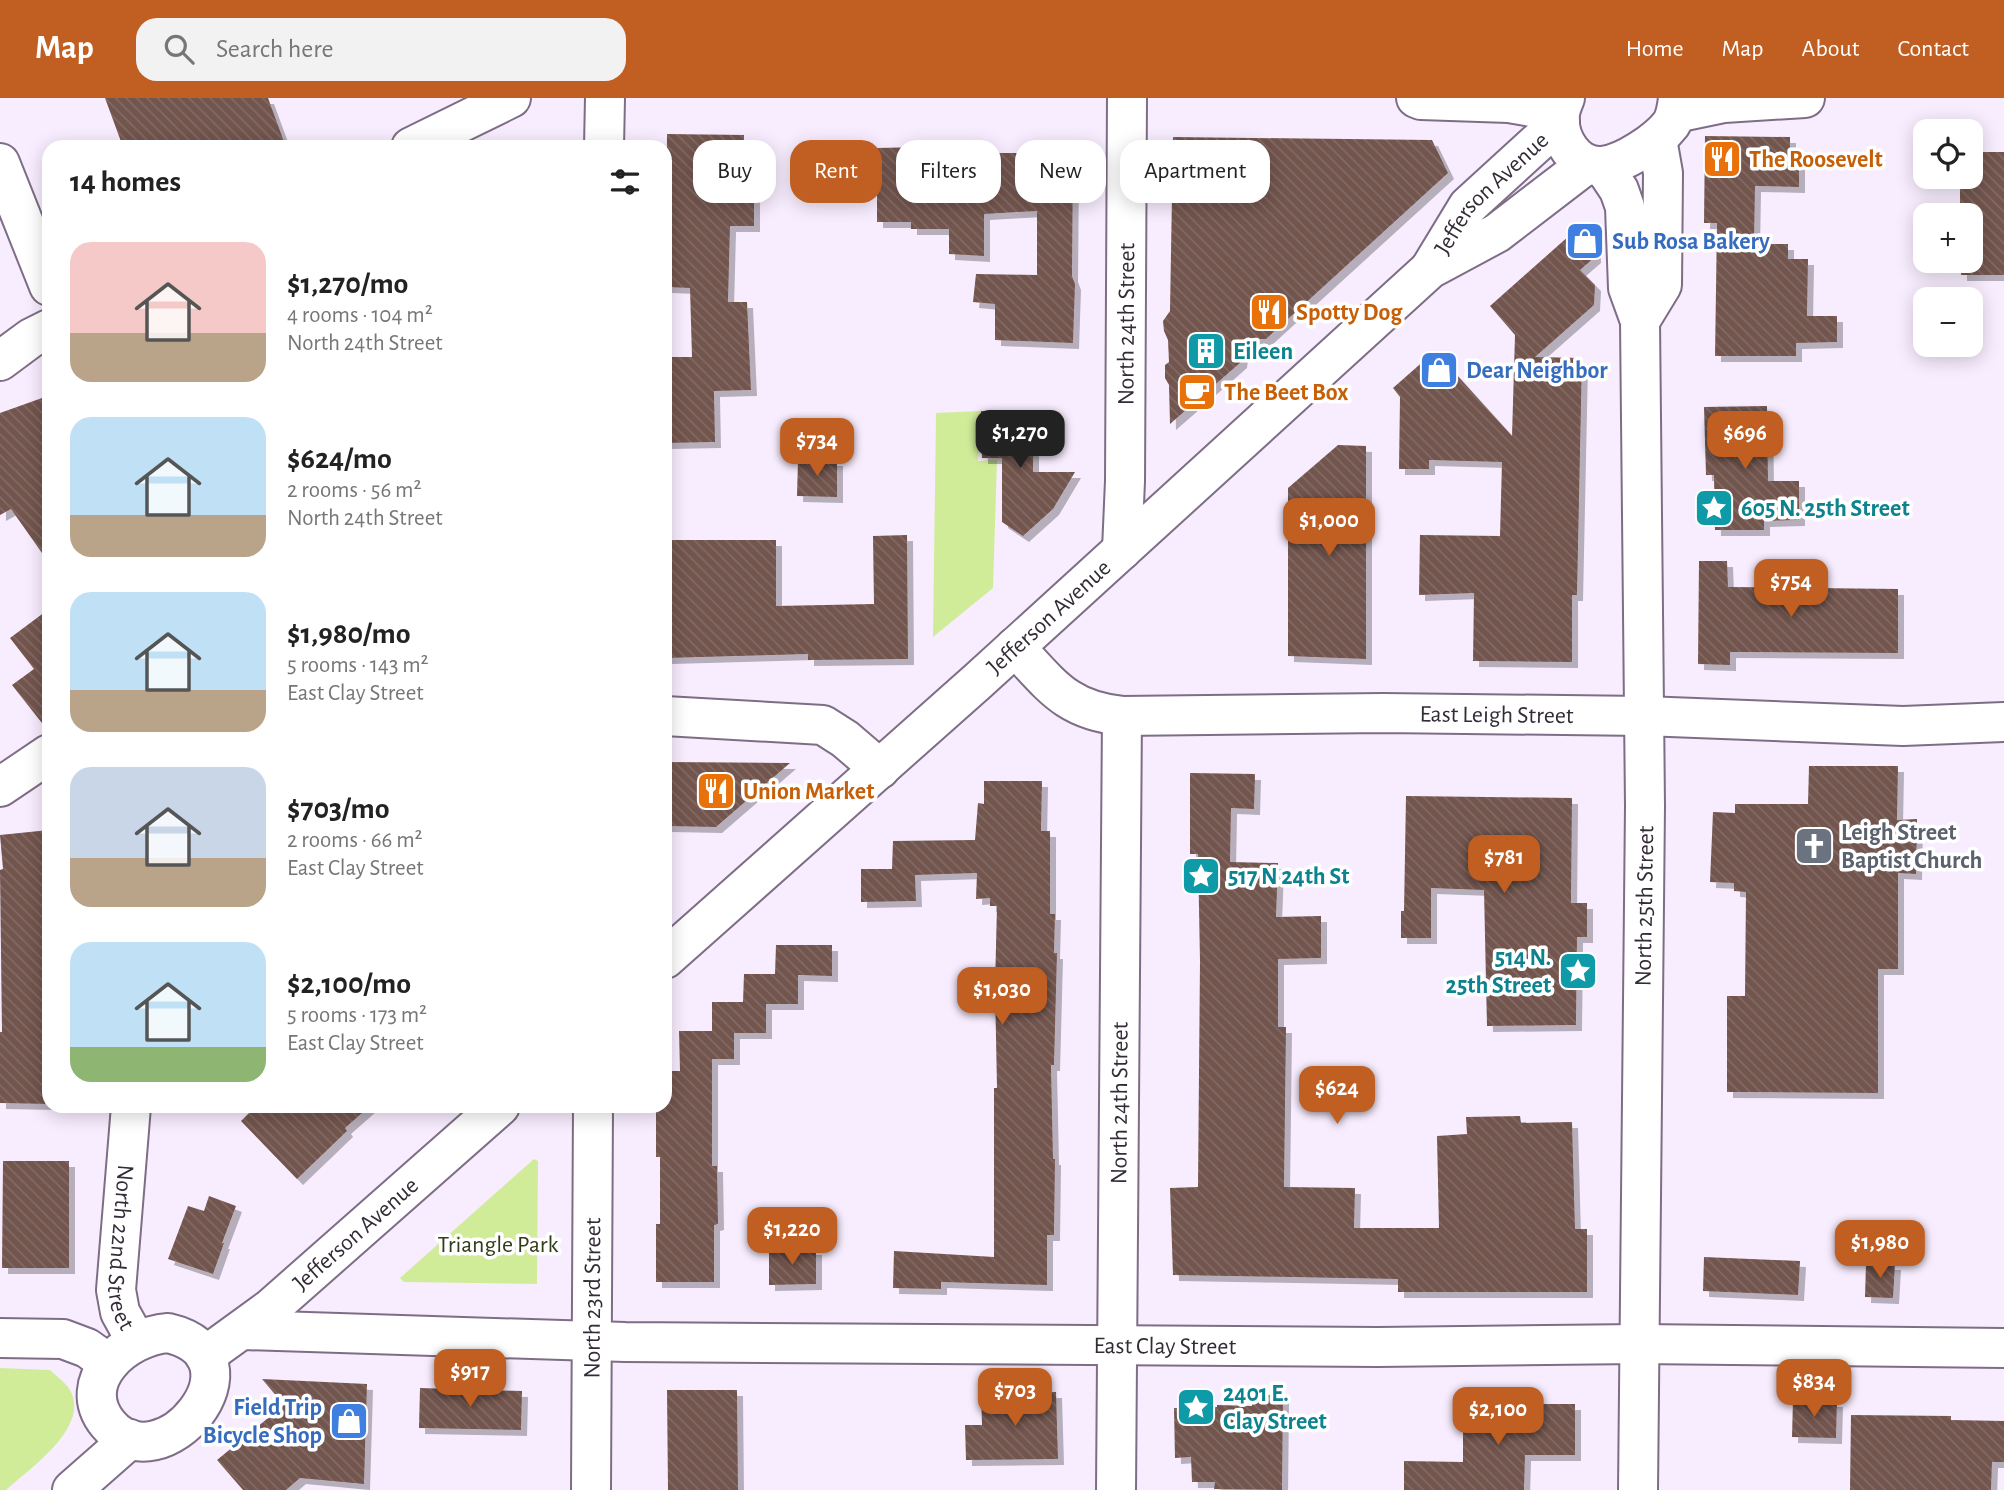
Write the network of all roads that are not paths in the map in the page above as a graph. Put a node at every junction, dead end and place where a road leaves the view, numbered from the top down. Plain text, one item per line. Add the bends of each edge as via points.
1 (511, 98) edge
2 (605, 98) edge
3 (1127, 98) edge
4 (1416, 98) edge
5 (1805, 98) edge
6 (1562, 111) edge
7 (1670, 117) edge
8 (425, 140) edge
9 (604, 140) edge
10 (0, 163) edge
11 (1595, 165) junction
12 (42, 268) edge
13 (1430, 269) junction
14 (1640, 321) junction
15 (42, 332) edge
16 (0, 361) edge
17 (1122, 550) junction
18 (1015, 647) junction
19 (672, 716) edge
20 (1122, 716) junction
21 (1644, 716) junction
22 (2004, 722) edge
23 (42, 759) edge
24 (880, 769) junction
25 (0, 787) edge
26 (672, 953) edge
27 (130, 1113) edge
28 (492, 1113) edge
29 (593, 1113) edge
30 (243, 1330) junction
31 (0, 1338) edge
32 (592, 1342) junction
33 (1639, 1344) junction
34 (1117, 1345) junction
35 (2004, 1348) edge
36 (122, 1352) junction
37 (205, 1356) junction
38 (130, 1439) junction
39 (89, 1482) edge
40 (592, 1490) edge
41 (1116, 1490) edge
42 (1638, 1490) edge

1 - 8 street
2 - 9 street
3 - 17 street, North 24th Street
4 - 6 street
5 - 7 street via 1724,103
6 - 11 street, North 25th Street via 1567,145 1580,161
6 - 13 street, Jefferson Avenue via 1468,206
7 - 11 street, Jefferson Avenue via 1631,155
7 - 14 street via 1663,173 1662,285
10 - 12 street
11 - 13 street, Jefferson Avenue via 1497,233
11 - 14 street, North 25th Street via 1619,190 1625,207 1628,288
13 - 17 street, Jefferson Avenue
14 - 21 street, North 25th Street
15 - 16 street
17 - 18 street, Jefferson Avenue
18 - 20 street, East Leigh Street via 1068,700 1099,714
18 - 24 street, Jefferson Avenue
19 - 24 street via 823,725
20 - 21 street, East Leigh Street
20 - 34 street, North 24th Street
21 - 22 street, East Leigh Street via 1903,726
21 - 33 street, North 25th Street
23 - 25 street
24 - 26 street, Jefferson Avenue
27 - 36 street, North 22nd Street via 116,1290
28 - 30 street, Jefferson Avenue
29 - 32 street, North 23rd Street
30 - 32 street, East Clay Street
30 - 37 street, Jefferson Avenue
31 - 36 street via 63,1339 87,1348
32 - 34 street, East Clay Street
32 - 40 street, North 23rd Street
33 - 34 street, East Clay Street
33 - 35 street, East Clay Street
33 - 42 street, North 25th Street
34 - 41 street, North 24th Street
36 - 37 street via 152,1334 176,1335 196,1344
36 - 38 street via 100,1378 97,1392 108,1424
37 - 38 street via 210,1381 199,1411 168,1436 151,1441
38 - 39 street

